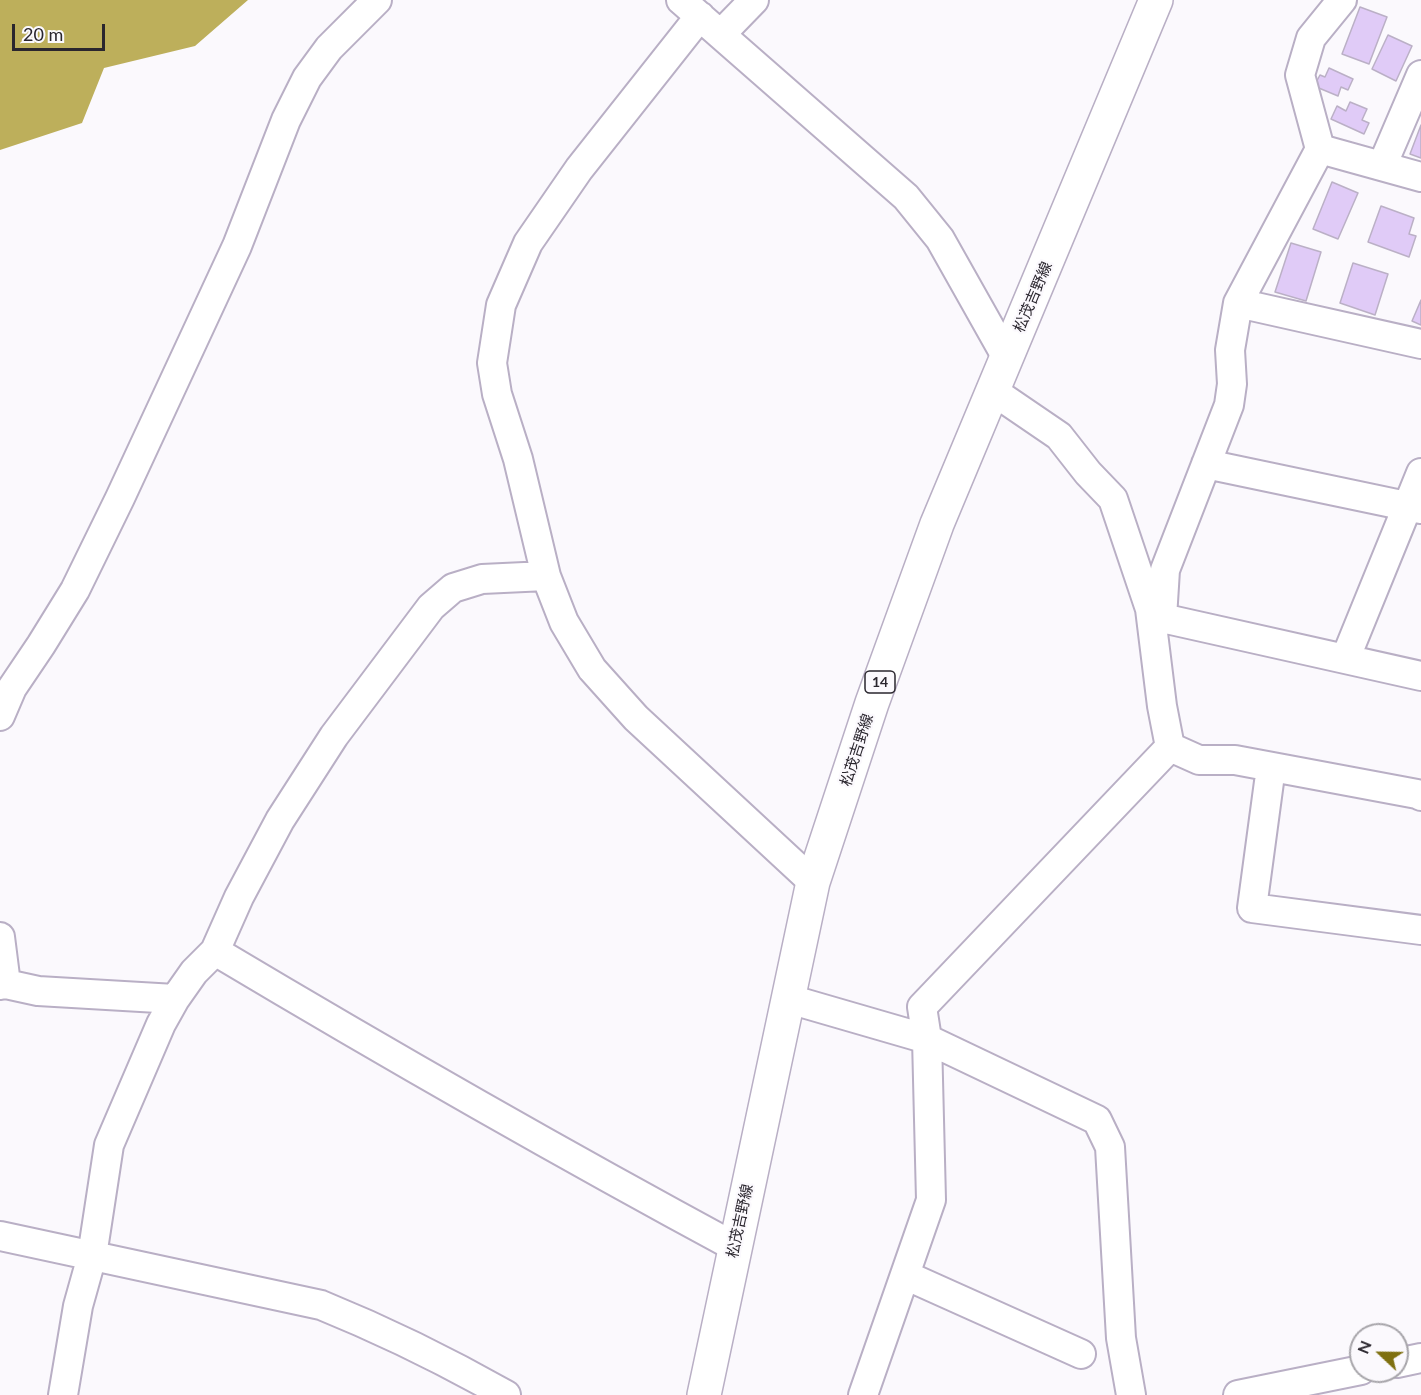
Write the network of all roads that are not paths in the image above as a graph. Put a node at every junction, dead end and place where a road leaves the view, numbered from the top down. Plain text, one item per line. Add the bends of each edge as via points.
1 (377, 0) edge
2 (754, 0) edge
3 (1156, 0) edge
4 (1342, 0) edge
5 (700, 17) edge
6 (1421, 75) edge
7 (1320, 149) junction
8 (1382, 166) junction
9 (1421, 177) edge
10 (1238, 303) junction
11 (1421, 344) edge
12 (1007, 358) junction
13 (993, 391) junction
14 (1206, 464) junction
15 (1421, 473) edge
16 (1414, 508) edge
17 (546, 576) junction
18 (1156, 613) junction
19 (1346, 657) junction
20 (1421, 676) edge
21 (6, 686) edge
22 (0, 716) edge
23 (1170, 747) junction
24 (1271, 767) junction
25 (1421, 796) edge
26 (813, 882) junction
27 (1421, 930) edge
28 (0, 937) edge
29 (215, 951) junction
30 (3, 985) edge
31 (175, 999) junction
32 (789, 999) junction
33 (927, 1038) junction
34 (0, 1236) edge
35 (735, 1247) junction
36 (92, 1256) junction
37 (905, 1275) junction
38 (1081, 1354) dead end
39 (1349, 1372) edge
40 (63, 1395) edge
41 (506, 1395) edge
42 (704, 1395) edge
43 (864, 1395) edge
44 (1131, 1395) edge
45 (1238, 1395) edge

1 - 21 street via 329,48 307,78 286,120 237,246 75,590 41,645
2 - 5 street
3 - 12 main road, 松茂吉野線 / 14
4 - 7 street via 1311,38 1300,75
5 - 12 street via 906,197 940,239
5 - 17 street via 579,169 528,243 501,305 492,363 497,394 518,459
6 - 8 street
7 - 8 street
7 - 10 street
8 - 9 street
10 - 11 street
10 - 14 street via 1230,350 1229,405
12 - 13 main road, 松茂吉野線 / 14
13 - 18 street via 1059,436 1113,499
13 - 26 main road, 松茂吉野線 / 14 via 929,546
14 - 16 street
14 - 18 street via 1165,570
15 - 16 street
16 - 19 street
17 - 26 street via 564,622 592,669 636,717
17 - 29 street via 482,579 453,588 431,607 334,736 280,820
18 - 19 street
18 - 23 street via 1162,706
19 - 20 street
21 - 22 street
23 - 24 street via 1199,760 1235,760
23 - 33 street via 922,1007
24 - 25 street
24 - 27 street via 1252,908
26 - 32 main road, 松茂吉野線 / 14
28 - 30 street
29 - 31 street
29 - 35 street via 388,1054
30 - 31 street via 38,991
31 - 36 street via 109,1145
32 - 33 street
32 - 35 main road, 松茂吉野線 / 14
33 - 37 street via 932,1200
33 - 44 street via 1097,1120 1110,1147 1121,1338
34 - 36 street
35 - 42 main road, 松茂吉野線 / 14
36 - 40 street via 78,1306
36 - 41 street via 321,1305 458,1368
37 - 38 street
37 - 43 street
39 - 45 street

